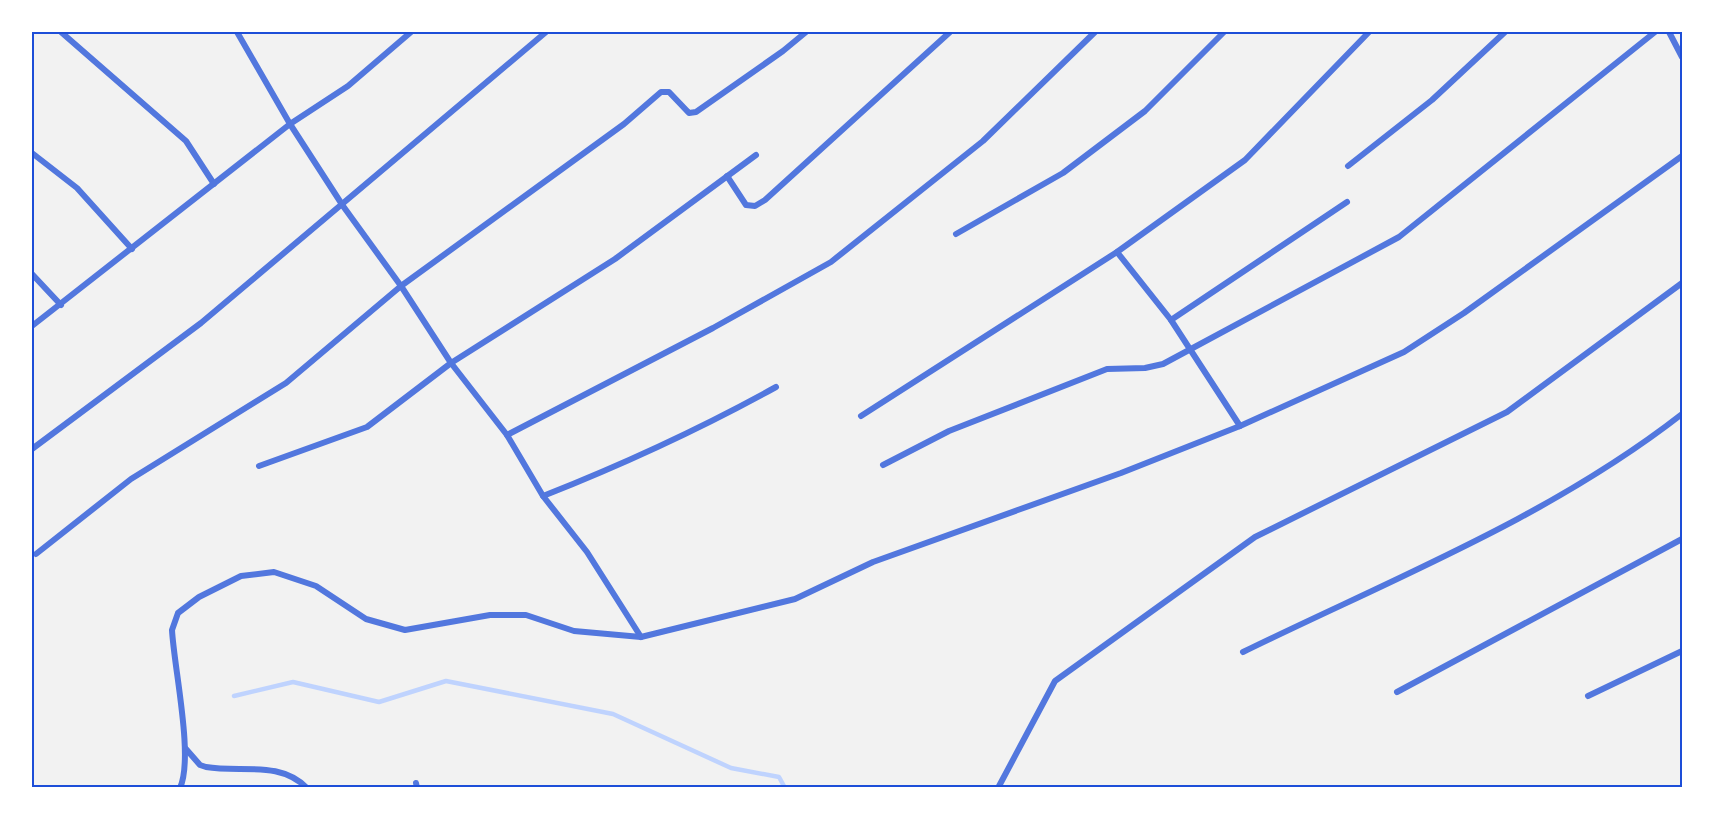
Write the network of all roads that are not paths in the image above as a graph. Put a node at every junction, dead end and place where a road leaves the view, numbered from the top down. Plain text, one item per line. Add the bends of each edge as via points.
1 (61, 32) edge
2 (411, 32) edge
3 (546, 32) edge
4 (806, 32) edge
5 (950, 32) edge
6 (1095, 32) edge
7 (1224, 32) edge
8 (1370, 32) edge
9 (1505, 32) edge
10 (1655, 32) edge
11 (1669, 32) edge
12 (240, 33) edge
13 (1683, 57) edge
14 (290, 124) junction
15 (32, 153) edge
16 (756, 154) dead end
17 (1683, 156) edge
18 (1348, 166) dead end
19 (727, 176) junction
20 (214, 184) junction
21 (1347, 202) dead end
22 (343, 206) junction
23 (956, 234) dead end
24 (132, 249) junction
25 (1117, 252) junction
26 (32, 274) edge
27 (1683, 283) edge
28 (401, 286) junction
29 (61, 304) junction
30 (1171, 320) junction
31 (32, 326) edge
32 (1191, 349) junction
33 (451, 363) junction
34 (776, 387) dead end
35 (1683, 414) edge
36 (861, 416) dead end
37 (1240, 426) junction
38 (507, 435) junction
39 (32, 449) edge
40 (882, 465) dead end
41 (259, 466) dead end
42 (543, 496) junction
43 (1683, 539) edge
44 (36, 554) dead end
45 (641, 637) junction
46 (1683, 651) edge
47 (1243, 652) dead end
48 (1397, 692) dead end
49 (1588, 696) dead end
50 (186, 748) junction
51 (180, 788) edge
52 (307, 788) edge
53 (998, 788) edge

1 - 20 street via 186,141
2 - 14 street via 348,86
3 - 22 street
4 - 28 street via 696,112 689,113 669,92 661,92 624,124
5 - 19 street via 765,200 755,206 746,205
6 - 38 street via 983,141 831,262
7 - 23 street via 1145,111 1063,173
8 - 25 street via 1245,160
9 - 18 street via 1432,100
10 - 32 street via 1399,237
11 - 13 street
12 - 14 street
14 - 20 street
14 - 22 street
15 - 24 street via 77,188
16 - 19 street
17 - 37 street via 1404,352
19 - 33 street via 615,259
20 - 24 street
21 - 30 street
22 - 28 street
22 - 39 street via 201,323
24 - 29 street
25 - 30 street
25 - 36 street
26 - 29 street
27 - 53 street via 1507,412 1255,537 1055,681
28 - 33 street
28 - 44 street via 286,383 131,479
29 - 31 street
30 - 32 street
32 - 37 street
32 - 40 street via 1154,367 1107,369 949,431
33 - 38 street
33 - 41 street via 367,427
34 - 42 street via 665,445
35 - 47 street via 1638,449 1536,511
37 - 45 street via 873,562 795,598
38 - 42 street
42 - 45 street via 587,552
43 - 48 street
45 - 50 street via 574,631 526,615 490,615 405,630 366,619 295,577 274,572 241,576 198,597 178,613 172,630
46 - 49 street
50 - 51 street
50 - 52 street via 206,767 276,771 295,776

